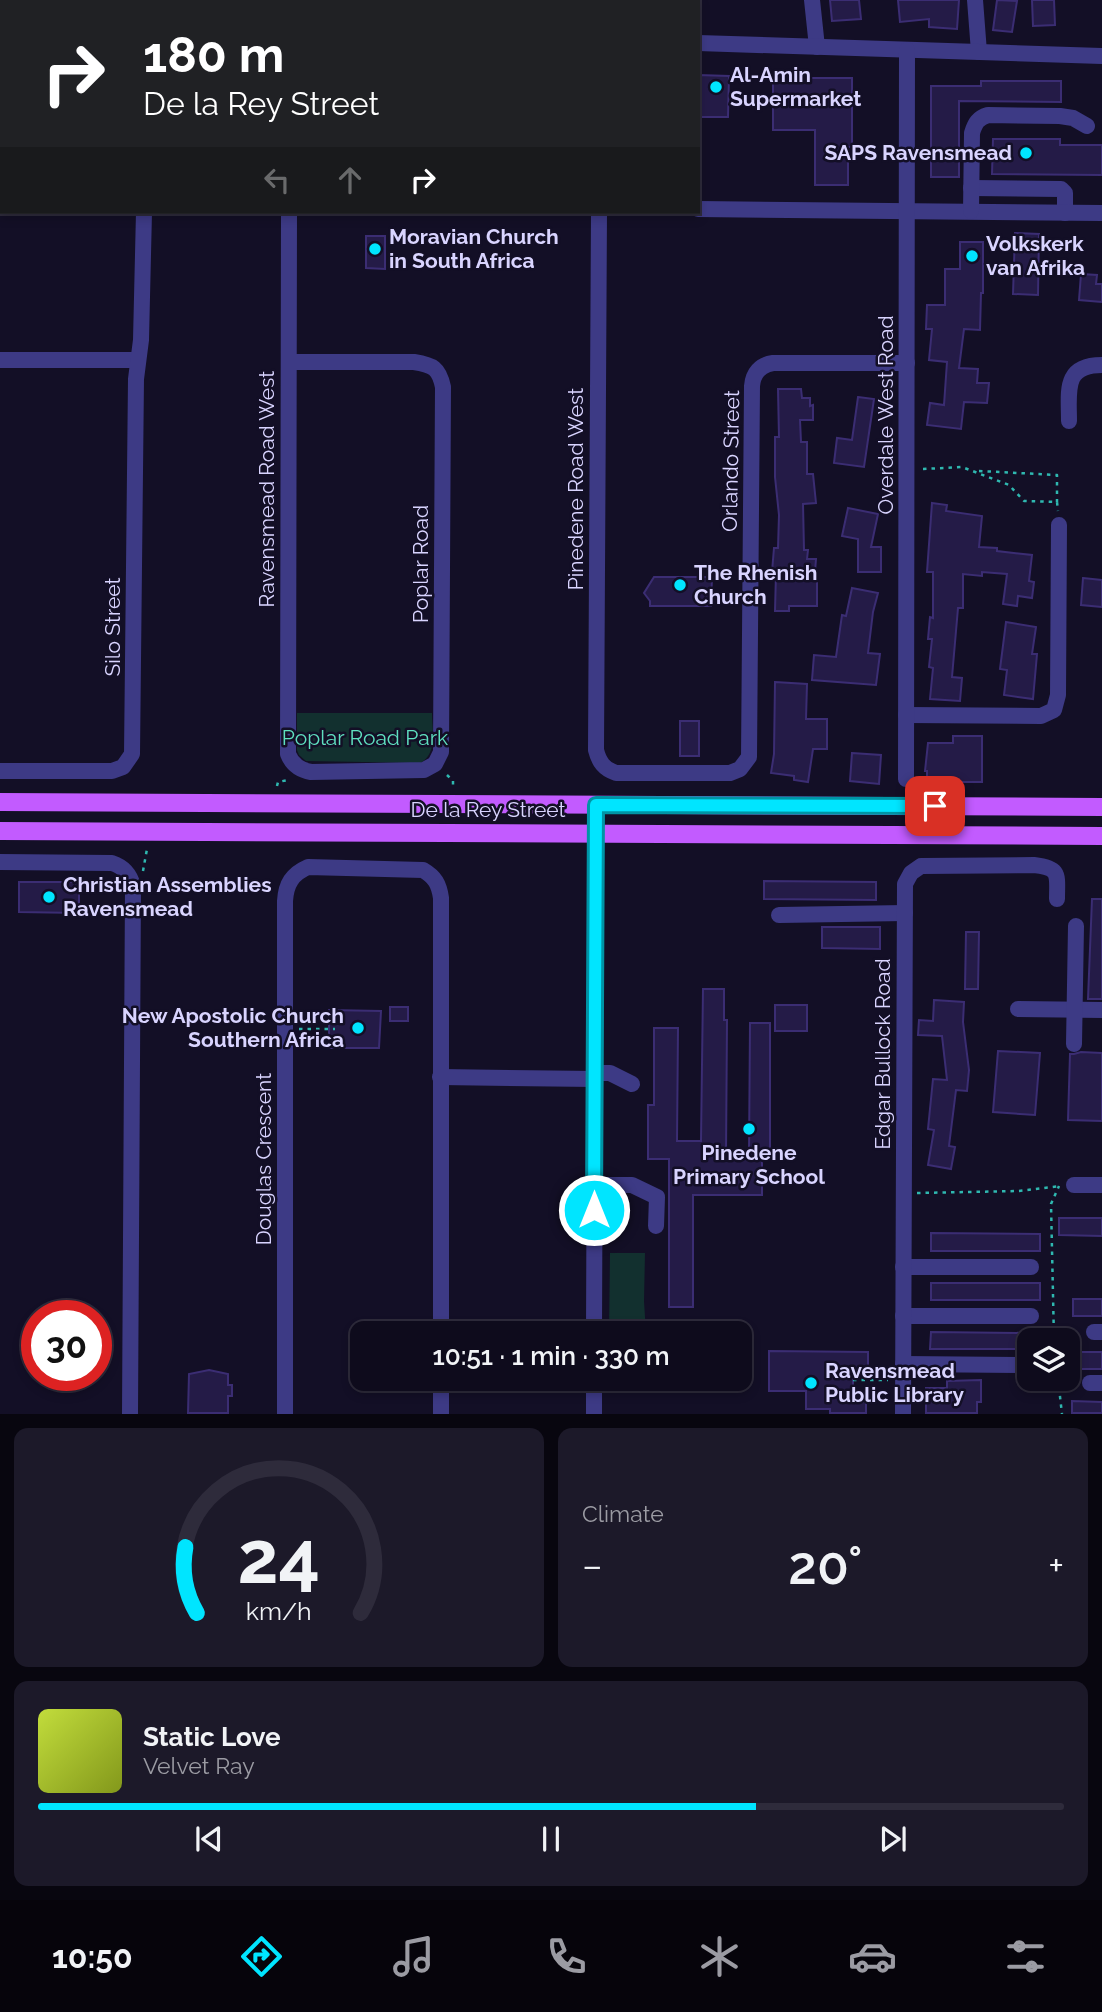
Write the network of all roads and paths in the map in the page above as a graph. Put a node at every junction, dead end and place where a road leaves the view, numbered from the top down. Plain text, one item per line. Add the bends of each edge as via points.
1 (812, 0) edge
2 (975, 0) edge
3 (700, 43) edge
4 (817, 47) junction
5 (907, 50) junction
6 (979, 52) junction
7 (1102, 56) edge
8 (1087, 126) dead end
9 (971, 188) junction
10 (700, 209) edge
11 (907, 210) junction
12 (971, 211) junction
13 (1102, 212) edge
14 (1065, 213) junction
15 (144, 214) edge
16 (289, 214) edge
17 (599, 214) edge
18 (0, 360) edge
19 (138, 360) junction
20 (289, 362) junction
21 (907, 363) junction
22 (1102, 365) edge
23 (1069, 421) dead end
24 (906, 469) junction
25 (973, 471) junction
26 (1057, 502) junction
27 (1059, 525) joint
28 (906, 715) junction
29 (602, 765) joint
30 (441, 769) dead end
31 (0, 771) edge
32 (296, 772) junction
33 (906, 779) dead end
34 (277, 786) dead end
35 (453, 787) dead end
36 (0, 802) edge
37 (596, 805) junction
38 (1102, 807) edge
39 (0, 831) edge
40 (596, 832) junction
41 (1102, 836) edge
42 (146, 849) dead end
43 (0, 862) edge
44 (142, 880) dead end
45 (1057, 899) dead end
46 (905, 914) junction
47 (779, 915) dead end
48 (1076, 926) dead end
49 (1018, 1009) dead end
50 (1074, 1010) junction
51 (1102, 1010) edge
52 (285, 1029) junction
53 (335, 1029) dead end
54 (1074, 1044) dead end
55 (595, 1076) junction
56 (440, 1077) junction
57 (632, 1084) dead end
58 (594, 1185) junction
59 (1102, 1185) edge
60 (1067, 1186) junction
61 (904, 1193) junction
62 (656, 1226) dead end
63 (903, 1266) junction
64 (1031, 1267) dead end
65 (903, 1316) junction
66 (1031, 1316) dead end
67 (441, 1321) edge
68 (594, 1321) edge
69 (1054, 1328) edge
70 (1017, 1366) edge
71 (903, 1372) junction
72 (853, 1380) dead end
73 (441, 1391) edge
74 (594, 1391) edge
75 (1059, 1391) edge
76 (130, 1413) edge
77 (285, 1413) edge
78 (441, 1413) edge
79 (594, 1413) edge
80 (903, 1413) edge
81 (1062, 1413) edge

1 - 4 street
2 - 6 street
3 - 4 street
4 - 5 street
5 - 6 street
5 - 11 street, Overdale West Road
6 - 7 street
8 - 9 street via 1060,116 981,117 972,132
9 - 12 street
9 - 14 street via 1061,189
10 - 11 street
11 - 12 street
11 - 21 street, Overdale West Road
12 - 14 street
13 - 14 street
15 - 19 street, Silo Street
16 - 20 street, Ravensmead Road West
17 - 29 street, Pinedene Road West via 596,750
18 - 19 street
19 - 31 street, Silo Street via 132,754 123,767 112,771
20 - 32 street, Ravensmead Road West via 287,747
20 - 32 street, Poplar Road via 414,362 435,369 443,387 441,752 435,764 424,771
21 - 24 street, Overdale West Road
21 - 29 street, Orlando Street via 773,363 754,375 749,757 730,773 616,773
22 - 23 street via 1087,366 1073,375
24 - 25 path via 962,467
24 - 28 street, Overdale West Road
25 - 26 path via 1009,485 1024,501
25 - 26 path via 1057,475
26 - 27 path
27 - 28 street via 1059,695 1054,710 1041,716
28 - 33 street, Overdale West Road
30 - 35 path
32 - 34 path
36 - 37 main road, De la Rey Street
37 - 38 main road, De la Rey Street
37 - 40 street
39 - 40 main road, De la Rey Street
40 - 41 main road, De la Rey Street
40 - 55 street
42 - 44 path
43 - 76 street via 112,863 128,874 133,887
45 - 46 street, Edgar Bullock Road via 1058,874 1048,866 921,866 905,884
46 - 47 street
46 - 61 street, Edgar Bullock Road
48 - 50 street
49 - 50 street
50 - 51 street
50 - 54 street
52 - 53 path
52 - 56 street, Douglas Crescent via 285,901 291,878 308,867 423,870 433,876 441,898
52 - 77 street, Douglas Crescent
55 - 56 street
55 - 57 street via 610,1073
55 - 58 street
56 - 67 street, Douglas Crescent
58 - 62 street via 632,1185 657,1197
58 - 68 street
59 - 60 street
60 - 61 path
60 - 69 path via 1051,1203
61 - 63 street, Edgar Bullock Road
63 - 64 street
63 - 65 street, Edgar Bullock Road
65 - 66 street
65 - 71 street, Edgar Bullock Road
70 - 71 street
71 - 72 path
71 - 80 street, Edgar Bullock Road
73 - 78 street
74 - 79 street
75 - 81 path

